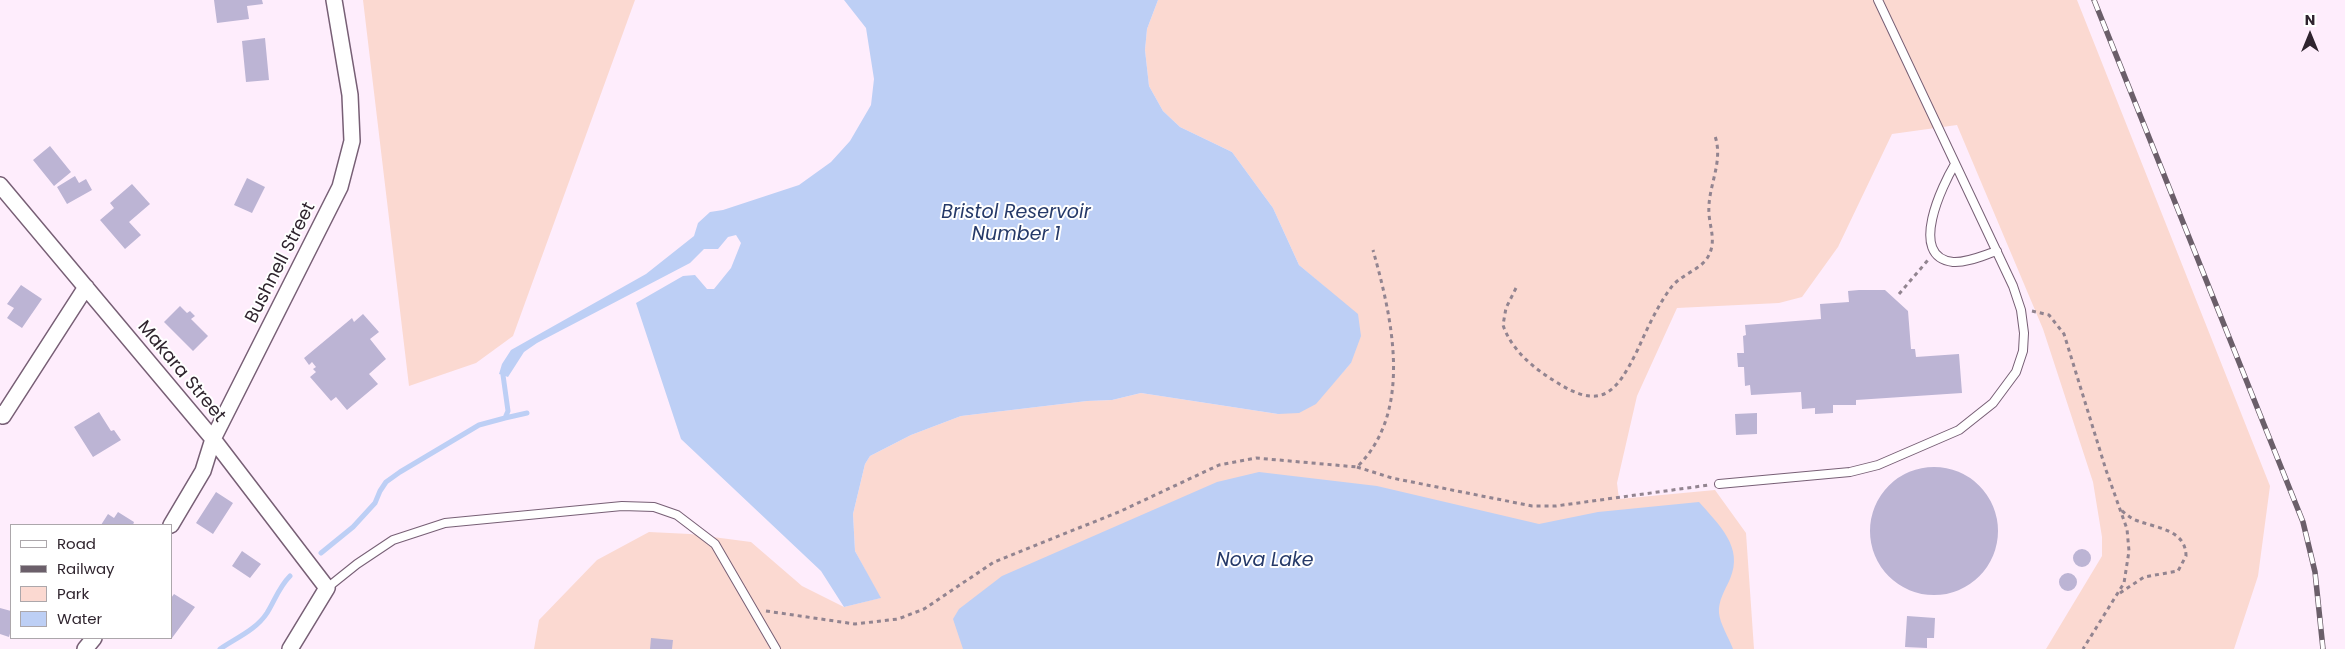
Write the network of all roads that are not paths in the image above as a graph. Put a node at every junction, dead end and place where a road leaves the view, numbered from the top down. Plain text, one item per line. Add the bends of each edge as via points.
1 (334, 0) edge
2 (1878, 0) edge
3 (1955, 164) junction
4 (0, 184) edge
5 (1997, 251) junction
6 (86, 287) junction
7 (0, 414) edge
8 (213, 439) junction
9 (1719, 484) road end
10 (172, 524) edge
11 (327, 588) junction
12 (93, 639) edge
13 (85, 649) edge
14 (290, 649) edge
15 (776, 649) edge

1 - 8 street, Bushnell Street via 350,95 352,141 340,187
2 - 3 lane
3 - 5 lane
3 - 5 lane via 1938,194 1933,215 1930,240 1935,252 1944,260 1960,262
4 - 6 street, Makara Street
5 - 9 lane via 2021,310 2024,333 2023,351 2016,372 1993,403 1959,430 1878,465 1850,472
6 - 7 street via 3,416
6 - 8 street, Makara Street
8 - 10 street, Bushnell Street via 203,471
8 - 11 street, Makara Street
11 - 14 street
11 - 15 lane via 393,540 445,523 654,507 677,515 715,544
12 - 13 street

